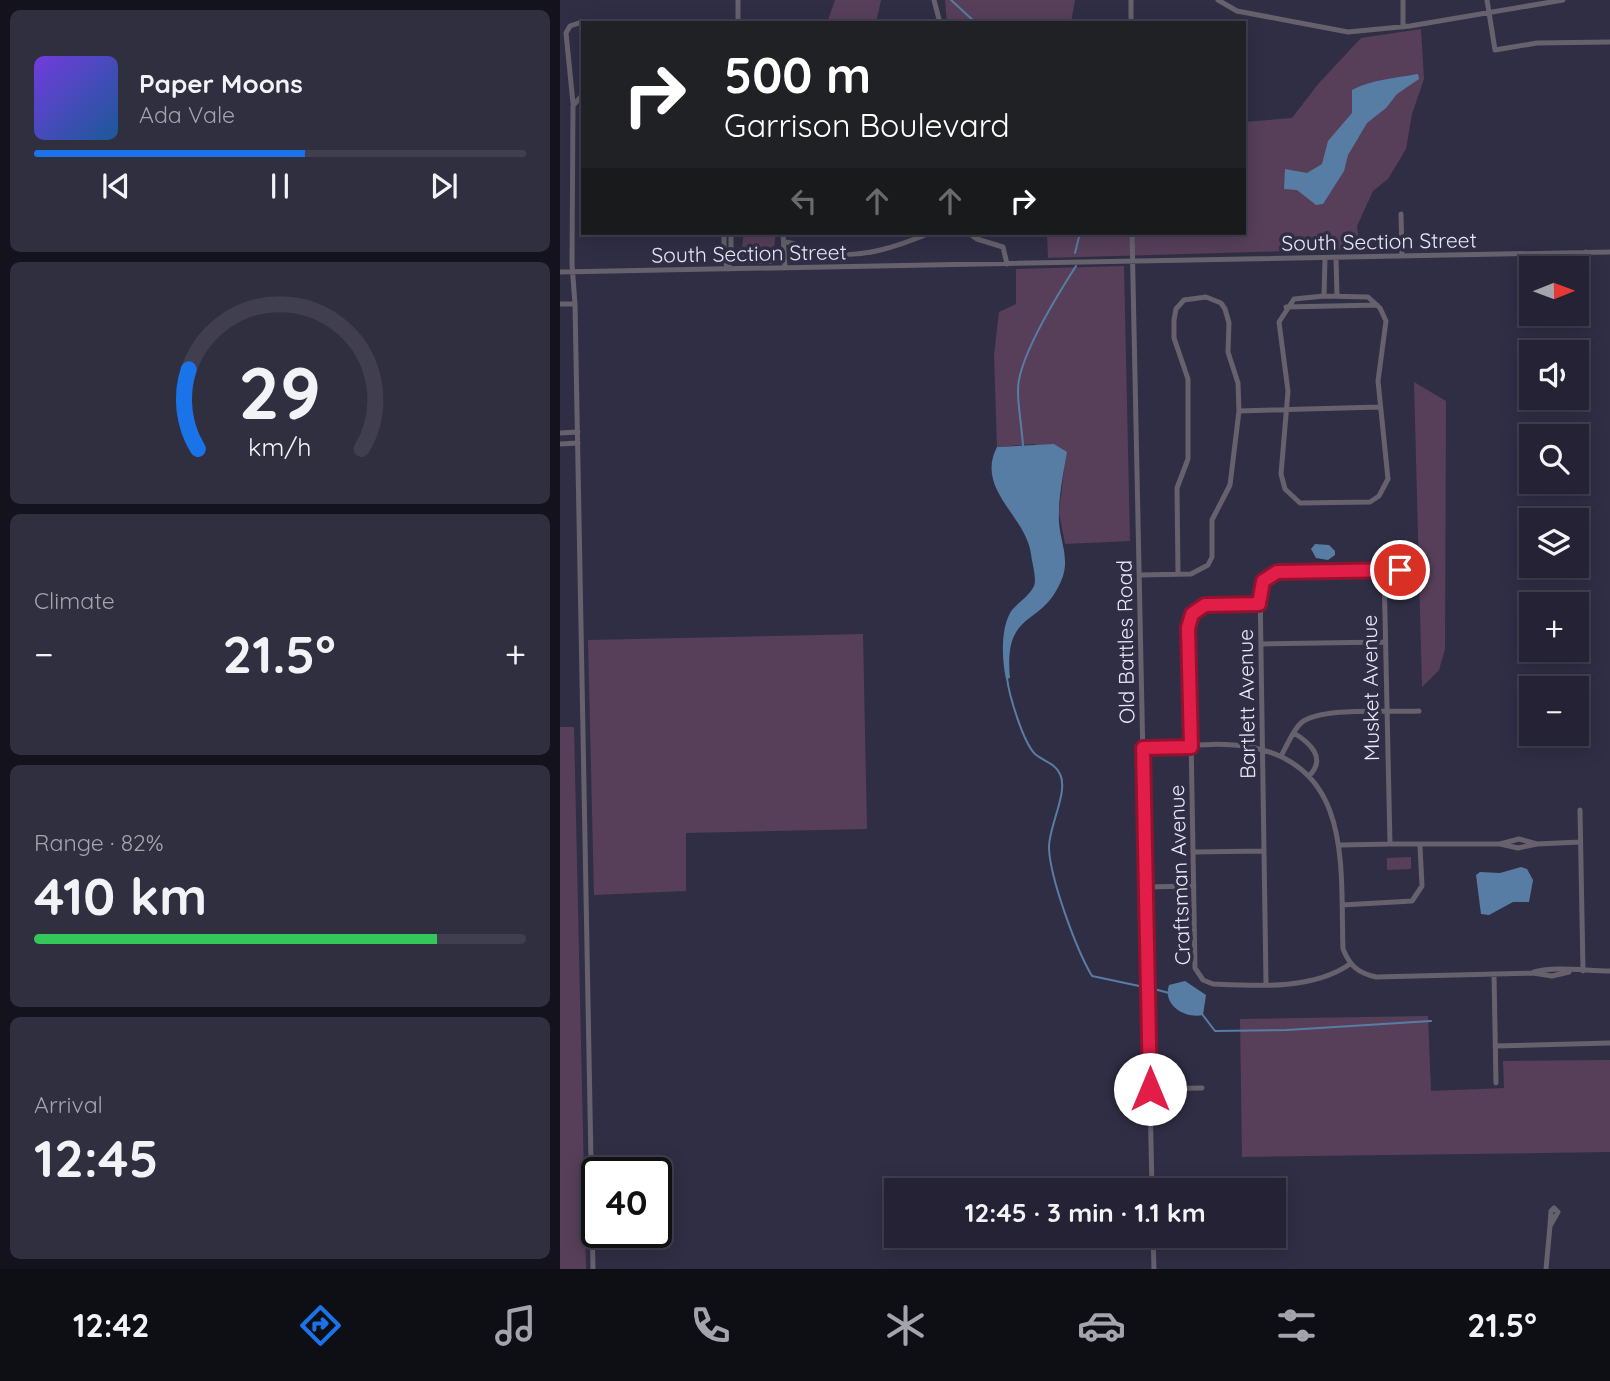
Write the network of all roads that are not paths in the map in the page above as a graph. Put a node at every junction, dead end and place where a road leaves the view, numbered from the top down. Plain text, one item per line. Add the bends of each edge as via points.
1 (738, 0) edge
2 (934, 0) edge
3 (1131, 0) edge
4 (1218, 0) edge
5 (1403, 0) edge
6 (1487, 0) edge
7 (1560, 1) edge
8 (1489, 14) junction
9 (738, 21) edge
10 (940, 21) edge
11 (1131, 21) edge
12 (581, 22) edge
13 (1403, 27) junction
14 (1610, 42) edge
15 (581, 96) edge
16 (573, 106) junction
17 (1401, 214) dead end
18 (724, 235) edge
19 (731, 235) edge
20 (783, 235) edge
21 (925, 235) edge
22 (971, 235) edge
23 (1132, 235) edge
24 (785, 242) junction
25 (1610, 252) edge
26 (1586, 253) junction
27 (1402, 256) junction
28 (1586, 256) edge
29 (1325, 258) junction
30 (1336, 258) junction
31 (1133, 262) junction
32 (1007, 264) junction
33 (785, 268) junction
34 (728, 269) junction
35 (560, 272) edge
36 (574, 272) junction
37 (1324, 296) junction
38 (1336, 296) junction
39 (560, 304) edge
40 (576, 304) junction
41 (1334, 305) junction
42 (1377, 305) junction
43 (1286, 307) junction
44 (1380, 407) junction
45 (1286, 410) junction
46 (1239, 411) junction
47 (578, 432) junction
48 (560, 433) edge
49 (578, 443) junction
50 (560, 444) edge
51 (1384, 570) junction
52 (1417, 570) dead end
53 (1178, 574) junction
54 (1139, 575) junction
55 (1259, 604) junction
56 (1385, 642) junction
57 (1261, 644) junction
58 (1419, 712) dead end
59 (1387, 713) junction
60 (1294, 733) junction
61 (1191, 747) junction
62 (1143, 748) junction
63 (1262, 750) junction
64 (1281, 756) junction
65 (1309, 776) junction
66 (1580, 810) dead end
67 (1580, 842) junction
68 (1390, 844) junction
69 (1340, 845) junction
70 (1420, 846) junction
71 (1264, 850) junction
72 (1194, 852) junction
73 (1146, 887) junction
74 (1194, 887) junction
75 (1342, 905) junction
76 (1350, 964) junction
77 (1583, 971) junction
78 (1610, 971) edge
79 (1494, 974) junction
80 (1266, 983) junction
81 (1610, 1043) edge
82 (1495, 1046) junction
83 (1496, 1083) dead end
84 (1202, 1088) dead end
85 (1150, 1089) junction
86 (1152, 1178) edge
87 (1550, 1226) dead end
88 (1153, 1248) edge
89 (593, 1269) edge
90 (1154, 1269) edge
91 (1546, 1269) edge

1 - 9 street
2 - 10 street
3 - 11 street
4 - 13 street via 1237,11 1319,29 1349,32
5 - 13 street
6 - 8 street
7 - 8 street
8 - 13 street
8 - 14 street via 1494,50 1537,43
12 - 16 street via 566,33
15 - 16 street
16 - 36 street
17 - 27 street
18 - 34 street
19 - 34 street
20 - 24 street
21 - 24 street via 887,249 852,255 824,254
22 - 32 street via 1003,247
23 - 31 street, Old Battles Road
24 - 33 street
25 - 26 street, South Section Street
26 - 27 street, South Section Street
26 - 28 street
27 - 30 street, South Section Street
29 - 30 street, South Section Street
29 - 31 street, South Section Street
29 - 37 street
30 - 38 street
31 - 32 street, South Section Street
31 - 54 street, Old Battles Road
32 - 33 street, South Section Street
33 - 34 street, South Section Street
34 - 36 street, South Section Street
35 - 36 street, South Section Street
36 - 40 street
37 - 38 street
37 - 43 street via 1294,299
38 - 41 street
38 - 42 street via 1368,297
39 - 40 street
40 - 47 street
41 - 42 street
41 - 43 street
42 - 44 street via 1386,329
43 - 45 street via 1278,330 1287,374
44 - 45 street
44 - 45 street via 1389,467 1386,483 1370,502 1343,504 1300,503 1285,489 1281,474
45 - 46 street
46 - 53 street via 1230,485 1212,520 1211,561 1202,571
46 - 53 street via 1225,309 1206,298 1184,300 1174,320 1174,338 1188,379 1188,459 1177,488
47 - 48 street
47 - 49 street
49 - 50 street
49 - 89 street
51 - 52 street, Bartlett Avenue
51 - 55 street, Bartlett Avenue via 1277,572 1263,581
51 - 56 street, Musket Avenue
53 - 54 street
54 - 62 street, Old Battles Road
55 - 57 street, Bartlett Avenue
55 - 61 street, Craftsman Avenue via 1205,605 1192,614 1188,628
56 - 57 street
56 - 59 street, Musket Avenue
57 - 63 street, Bartlett Avenue
58 - 59 street
59 - 60 street via 1325,714 1300,724
59 - 68 street, Musket Avenue
60 - 64 street
60 - 65 street via 1308,741 1316,755
61 - 62 street
61 - 63 street
61 - 72 street, Craftsman Avenue
62 - 73 street, Old Battles Road
63 - 64 street
63 - 71 street, Bartlett Avenue
64 - 65 street
65 - 69 street via 1326,800
66 - 67 street
67 - 70 street via 1518,848 1500,844
67 - 77 street
68 - 69 street
68 - 70 street
69 - 75 street
70 - 75 street via 1422,886 1412,901
71 - 72 street
71 - 80 street, Bartlett Avenue
72 - 74 street, Craftsman Avenue
73 - 74 street
73 - 85 street, Old Battles Road
74 - 80 street, Craftsman Avenue via 1199,975 1213,984
75 - 76 street via 1343,949
76 - 79 street via 1376,977
76 - 80 street, Craftsman Avenue via 1330,976 1300,983
77 - 78 street
77 - 79 street via 1552,976
79 - 82 street
81 - 82 street
82 - 83 street
84 - 85 street
85 - 86 street, Old Battles Road
87 - 91 street
88 - 90 street

